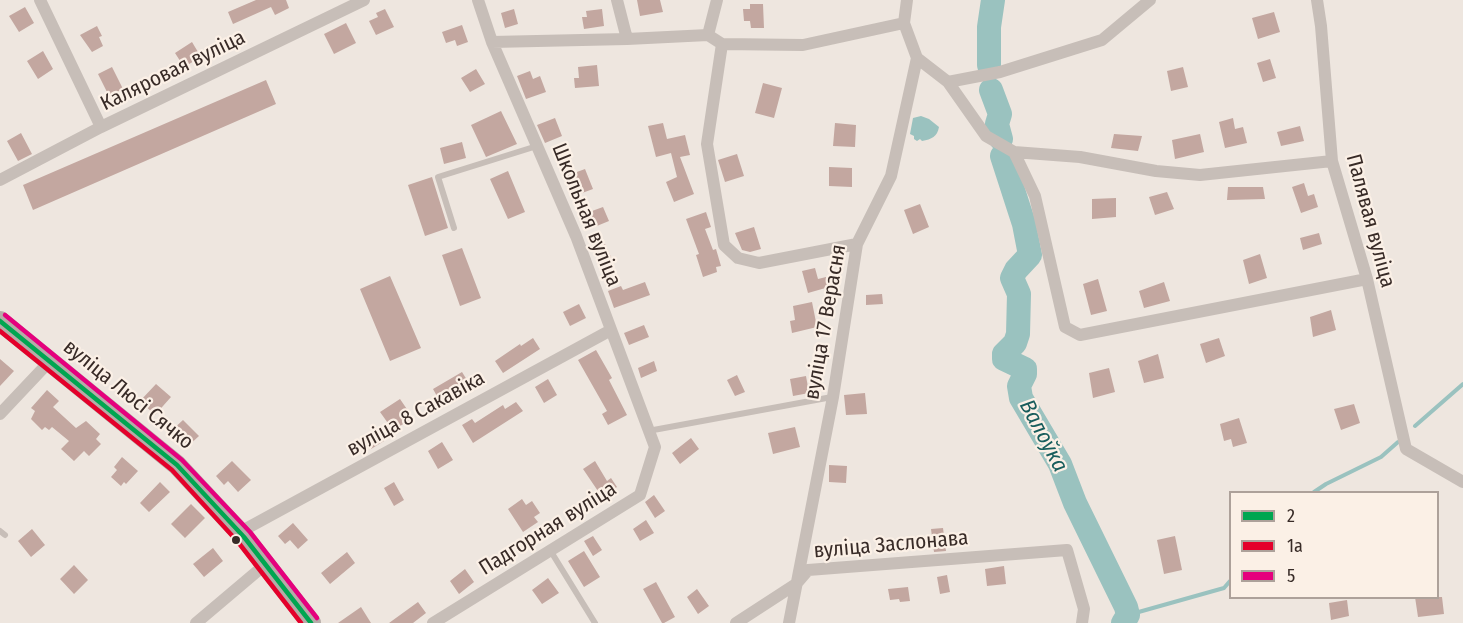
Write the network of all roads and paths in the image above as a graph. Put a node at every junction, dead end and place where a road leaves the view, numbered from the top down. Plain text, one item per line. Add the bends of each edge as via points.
1 (40, 0) edge
2 (364, 0) edge
3 (478, 0) edge
4 (617, 0) edge
5 (717, 0) edge
6 (907, 0) edge
7 (1150, 0) edge
8 (1317, 0) edge
9 (904, 23) junction
10 (708, 35) junction
11 (627, 39) junction
12 (492, 42) junction
13 (722, 44) junction
14 (917, 58) junction
15 (948, 82) junction
16 (101, 127) junction
17 (537, 146) junction
18 (1014, 152) junction
19 (1332, 161) junction
20 (0, 180) edge
21 (454, 228) dead end
22 (857, 244) junction
23 (1367, 279) junction
24 (0, 321) edge
25 (611, 330) junction
26 (49, 362) junction
27 (833, 397) junction
28 (0, 414) edge
29 (648, 431) junction
30 (655, 447) joint
31 (1463, 482) edge
32 (240, 532) junction
33 (550, 550) junction
34 (267, 563) junction
35 (796, 584) junction
36 (196, 623) edge
37 (311, 623) edge
38 (433, 623) edge
39 (595, 623) edge
40 (736, 623) edge
41 (789, 623) edge
42 (1082, 623) edge

1 - 16 street
2 - 16 street, Каляровая вуліца
3 - 12 street, Школьная вуліца
4 - 11 street
5 - 10 street
6 - 9 street
7 - 15 street via 1102,40 1000,72
8 - 19 street, Палявая вуліца
9 - 13 street via 803,45
9 - 14 street
10 - 11 street
10 - 13 street
11 - 12 street
12 - 17 street, Школьная вуліца
13 - 22 street via 707,144 724,245 738,258 759,263
14 - 15 street
14 - 22 street, вуліца 17 Верасня via 891,176
15 - 18 street via 986,136
16 - 20 street, Каляровая вуліца
17 - 21 lane via 438,177
17 - 25 street, Школьная вуліца
18 - 19 street via 1080,157 1200,175
18 - 23 street via 1035,196 1065,327 1080,335
19 - 23 street, Палявая вуліца
22 - 27 street, вуліца 17 Верасня
23 - 31 street, Палявая вуліца via 1406,449
24 - 26 main road, вуліца Люсі Сячко
25 - 29 street, Школьная вуліца
25 - 32 street, вуліца 8 Сакавіка
26 - 28 street
26 - 32 main road, вуліца Люсі Сячко via 177,465
27 - 29 lane
27 - 35 street, вуліца 17 Верасня
29 - 30 street, Школьная вуліца
30 - 33 street, Падгорная вуліца via 640,495
32 - 34 main road, вуліца Люсі Сячко
33 - 38 street, Падгорная вуліца
33 - 39 lane
34 - 36 street
34 - 37 main road, вуліца Люсі Сячко
35 - 40 street, вуліца Заслонава
35 - 41 street, вуліца 17 Верасня
35 - 42 street, вуліца Заслонава via 808,570 1067,550 1084,609

